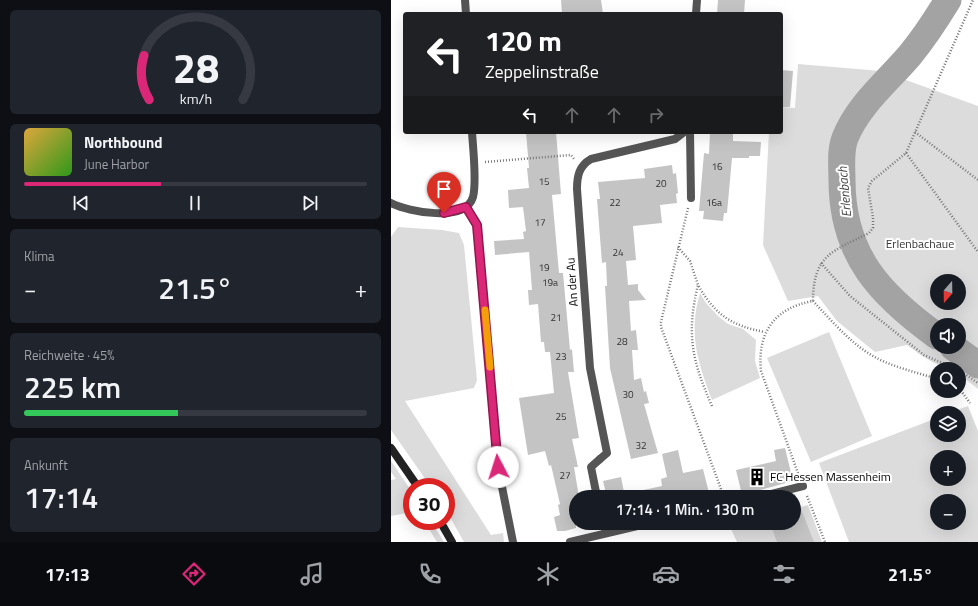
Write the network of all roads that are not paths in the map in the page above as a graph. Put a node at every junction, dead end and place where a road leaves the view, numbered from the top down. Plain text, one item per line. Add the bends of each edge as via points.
1 (465, 0) edge
2 (697, 0) edge
3 (466, 12) edge
4 (696, 12) edge
5 (472, 134) edge
6 (681, 134) edge
7 (690, 134) edge
8 (691, 198) road end
9 (391, 203) edge
10 (466, 207) junction
11 (391, 448) edge
12 (412, 478) edge
13 (803, 486) road end
14 (596, 490) edge
15 (787, 490) edge
16 (445, 530) edge
17 (605, 530) edge
18 (619, 530) edge
19 (606, 533) junction
20 (452, 542) edge
21 (513, 542) edge
22 (570, 542) edge

1 - 3 street
2 - 4 street
5 - 10 street via 474,192 471,202
6 - 14 street, An der Au via 675,139 591,159 581,167 577,189 590,368 607,453 591,467
7 - 8 street
9 - 10 street via 411,210 430,212 452,212
10 - 21 street via 477,225 498,467
11 - 12 main road
13 - 15 street
16 - 20 main road
17 - 19 street
18 - 19 street
19 - 22 street

